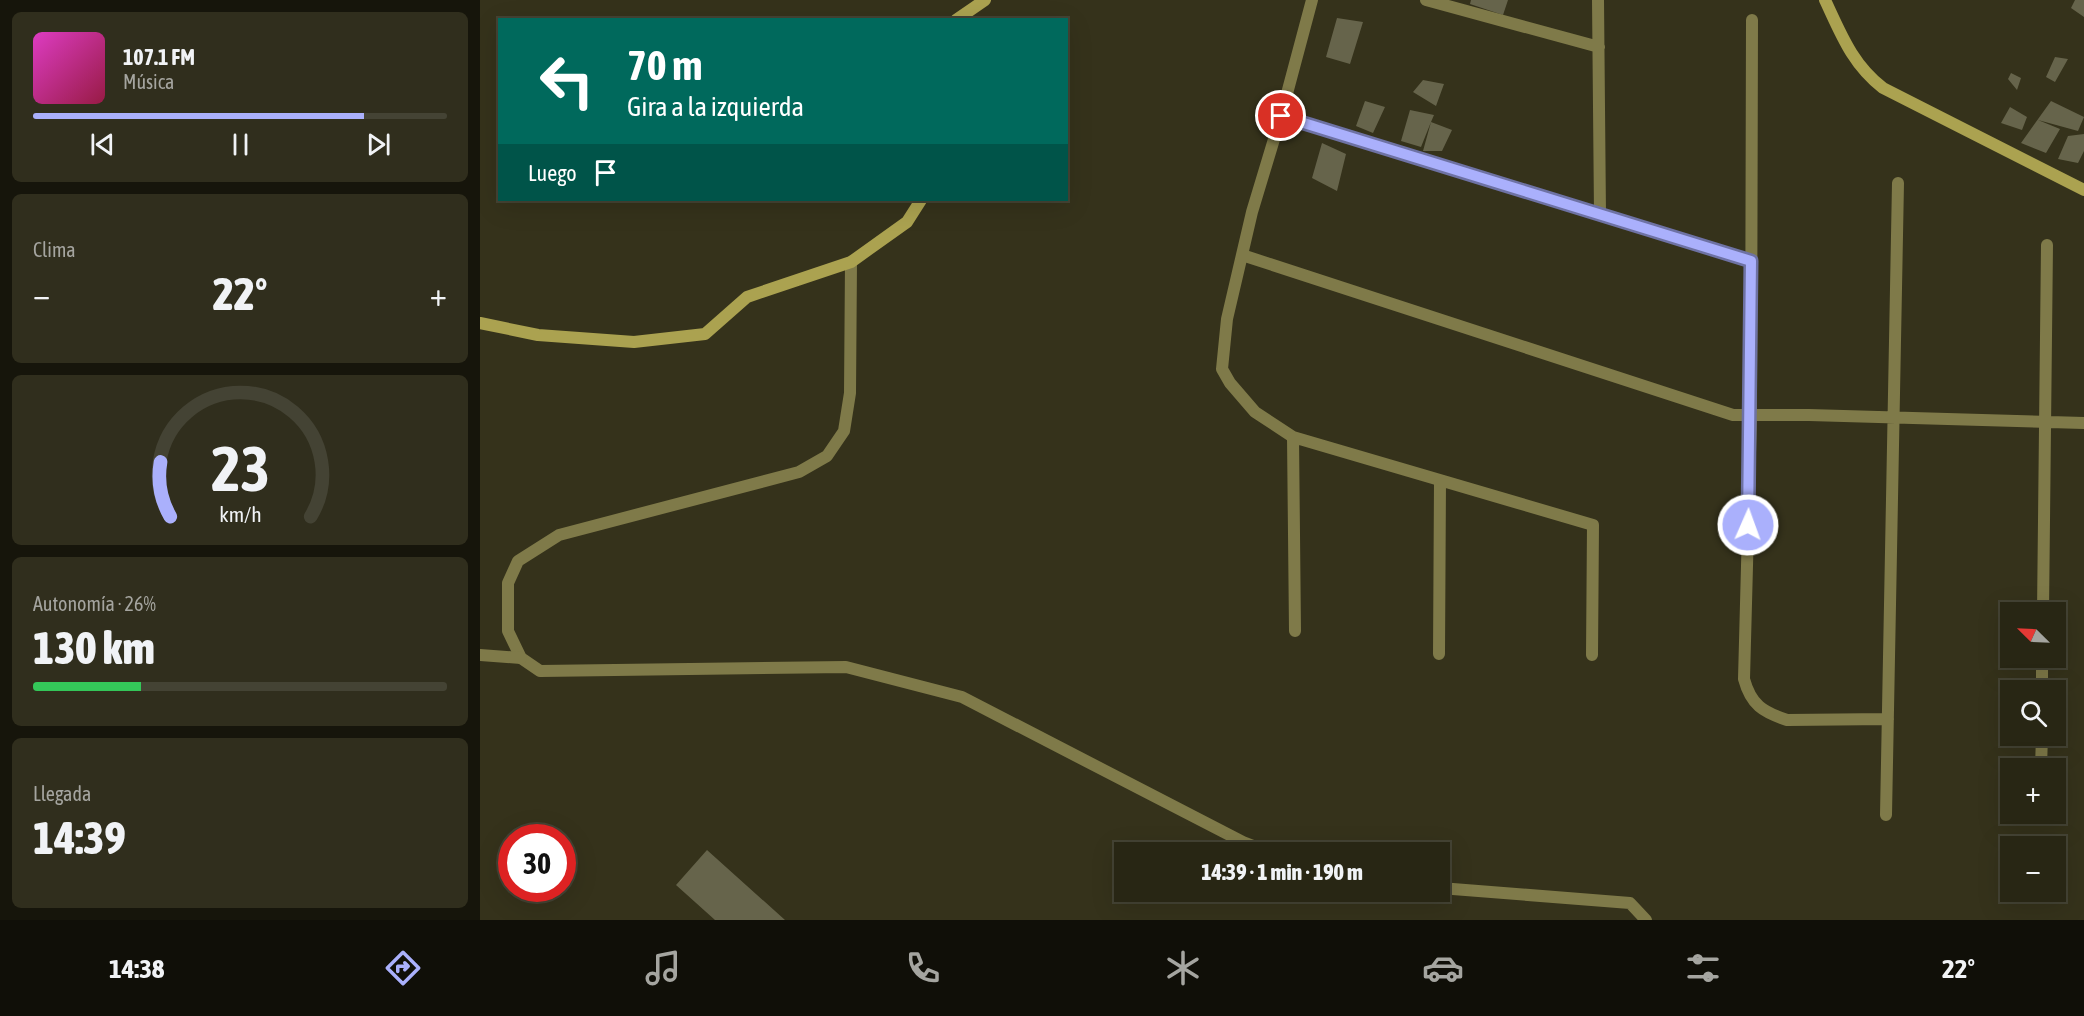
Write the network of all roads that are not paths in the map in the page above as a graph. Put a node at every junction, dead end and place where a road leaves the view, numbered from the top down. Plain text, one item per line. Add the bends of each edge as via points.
1 (985, 0) edge
2 (1312, 0) edge
3 (1426, 0) edge
4 (1598, 0) edge
5 (1825, 0) edge
6 (959, 18) edge
7 (1752, 20) dead end
8 (1599, 47) junction
9 (1281, 116) junction
10 (1898, 183) dead end
11 (2084, 190) edge
12 (920, 201) edge
13 (1600, 214) junction
14 (2047, 245) dead end
15 (1242, 255) junction
16 (1751, 261) junction
17 (851, 262) junction
18 (480, 324) edge
19 (1751, 415) junction
20 (1894, 418) junction
21 (2044, 422) junction
22 (2084, 423) edge
23 (1293, 437) junction
24 (1440, 481) junction
25 (2043, 602) edge
26 (1295, 631) dead end
27 (1439, 654) dead end
28 (480, 655) edge
29 (1592, 655) dead end
30 (521, 658) junction
31 (1888, 719) junction
32 (1886, 815) dead end
33 (1243, 842) edge
34 (1450, 889) edge
35 (1646, 920) edge

1 - 6 main road
2 - 9 street
3 - 8 street
4 - 8 street
5 - 11 main road via 1858,65 1883,88
7 - 16 street
8 - 13 street
9 - 13 street
9 - 15 street
10 - 20 street
12 - 17 main road via 907,222
13 - 16 street
14 - 21 street
15 - 19 street via 1733,415
15 - 23 street via 1227,319 1222,369 1255,412
16 - 19 street
17 - 18 main road via 747,297 705,334 634,342 538,335
17 - 30 street via 848,402 844,430 826,456 799,472 559,535 519,561 508,583 508,631
19 - 20 street
19 - 31 street via 1744,680 1748,695 1772,715 1787,720
20 - 21 street
20 - 31 street
21 - 22 street
21 - 25 street
23 - 24 street
23 - 26 street
24 - 27 street
24 - 29 street via 1593,525
28 - 30 street
30 - 33 street via 540,671 846,666 962,697
31 - 32 street
34 - 35 street via 1630,903

